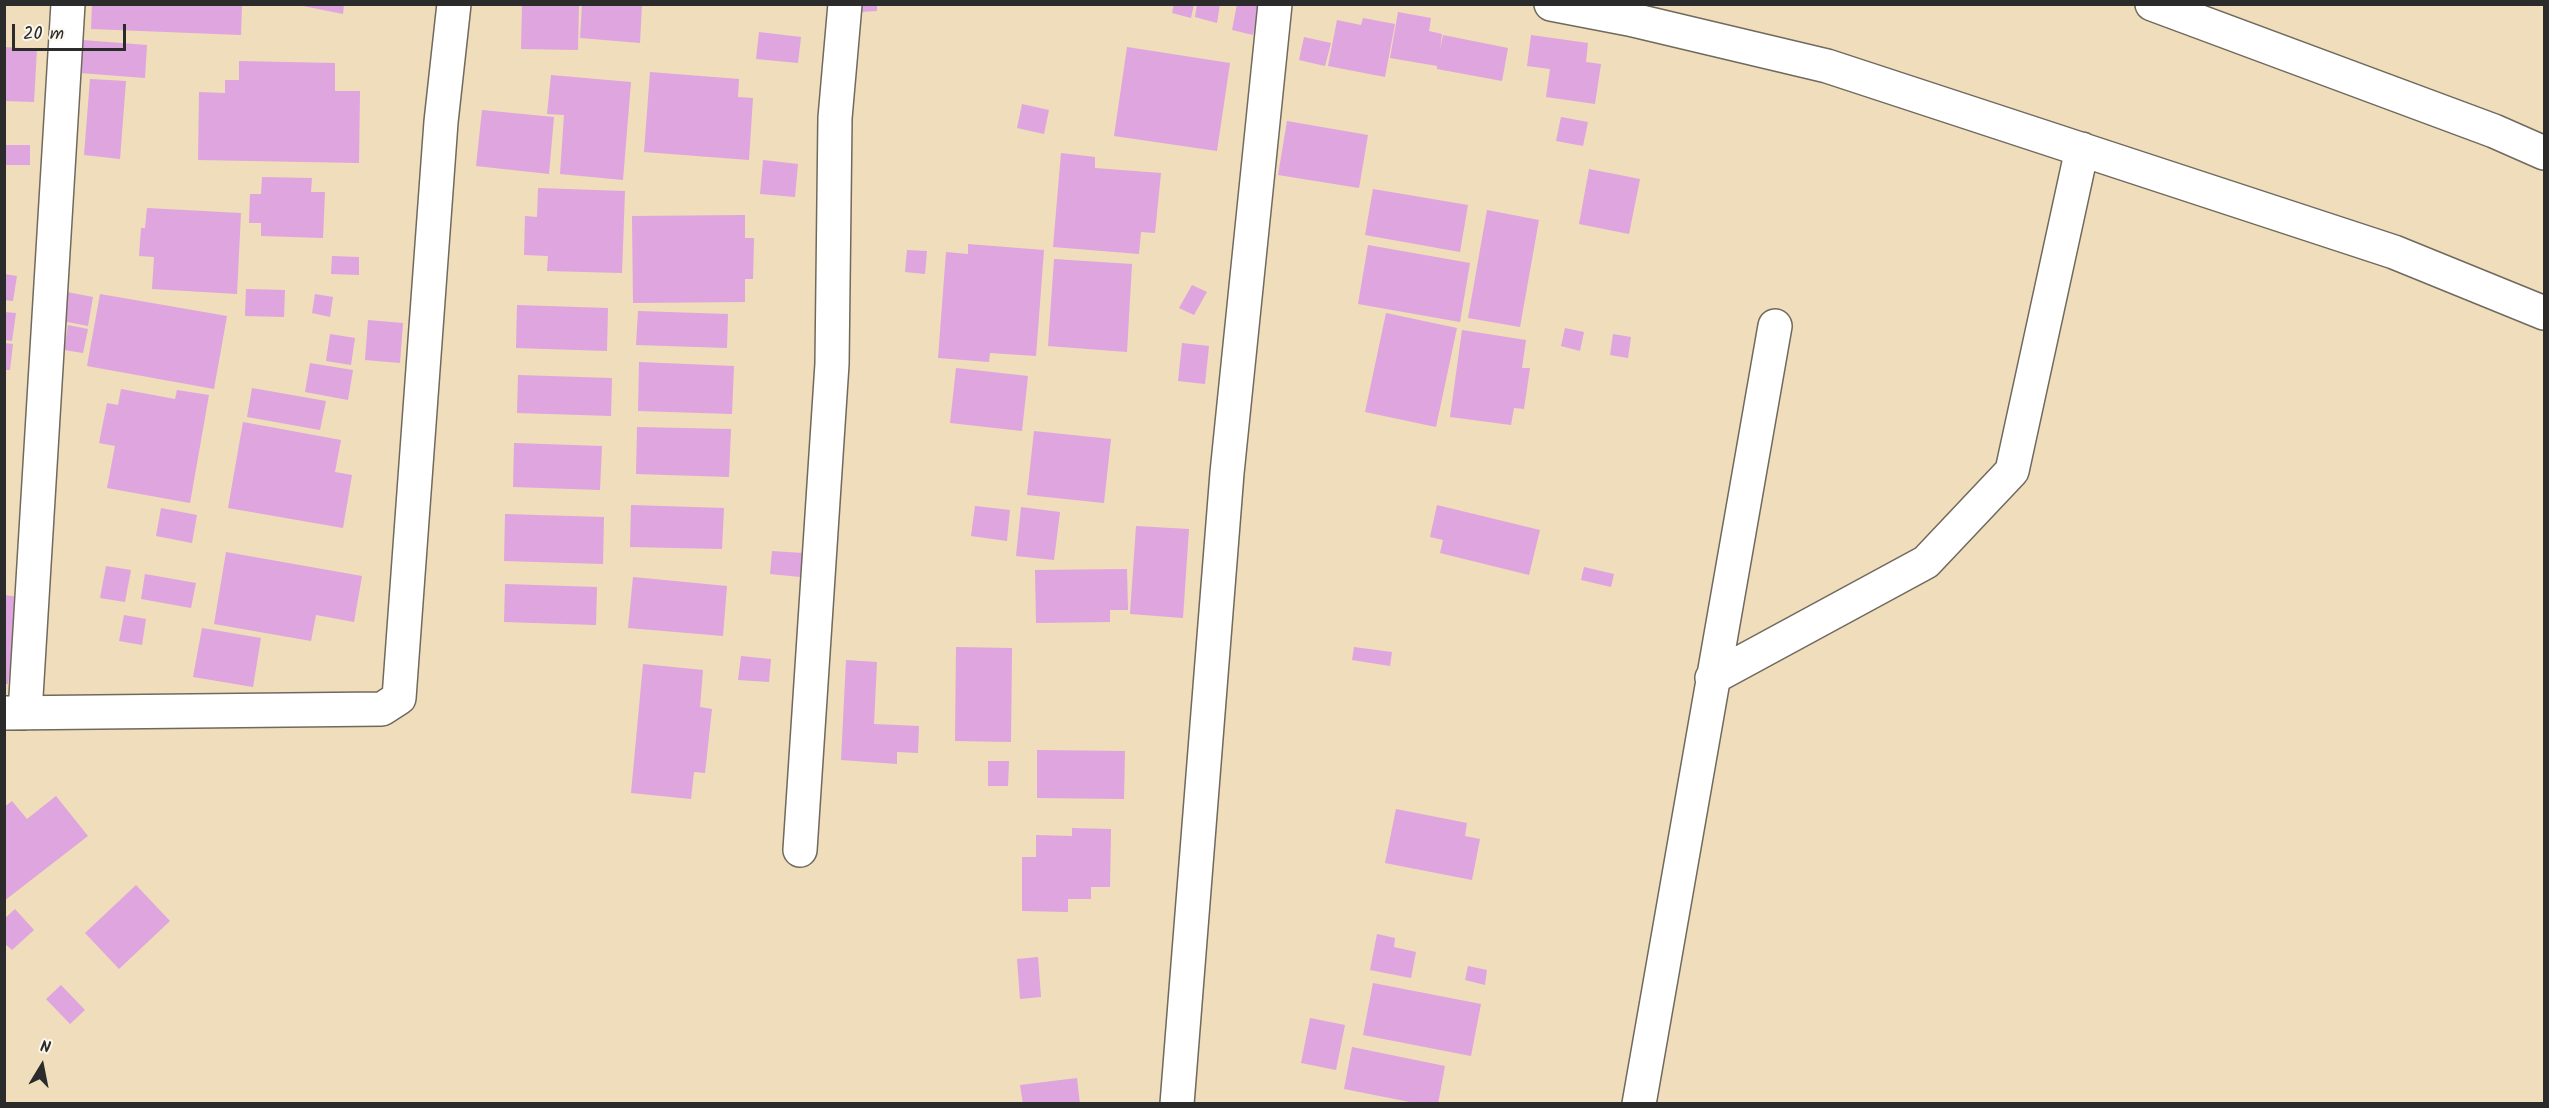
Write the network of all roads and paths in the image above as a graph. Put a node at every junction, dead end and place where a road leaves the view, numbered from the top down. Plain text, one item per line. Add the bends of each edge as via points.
1 (68, 4) edge
2 (454, 4) edge
3 (845, 4) edge
4 (1275, 4) edge
5 (1551, 4) edge
6 (2152, 4) edge
7 (2082, 149) junction
8 (2544, 153) edge
9 (2544, 313) edge
10 (1775, 326) dead end
11 (1712, 678) junction
12 (15, 713) edge
13 (800, 850) dead end
14 (1177, 1104) edge
15 (1639, 1104) edge

1 - 12 street
2 - 12 street via 441,122 399,698 382,709
3 - 13 street via 835,118 832,364
4 - 14 street via 1227,474
5 - 7 street via 1827,66
6 - 8 street
7 - 9 street via 2394,252
7 - 11 street via 2012,471 1926,562
10 - 11 street
11 - 15 street

